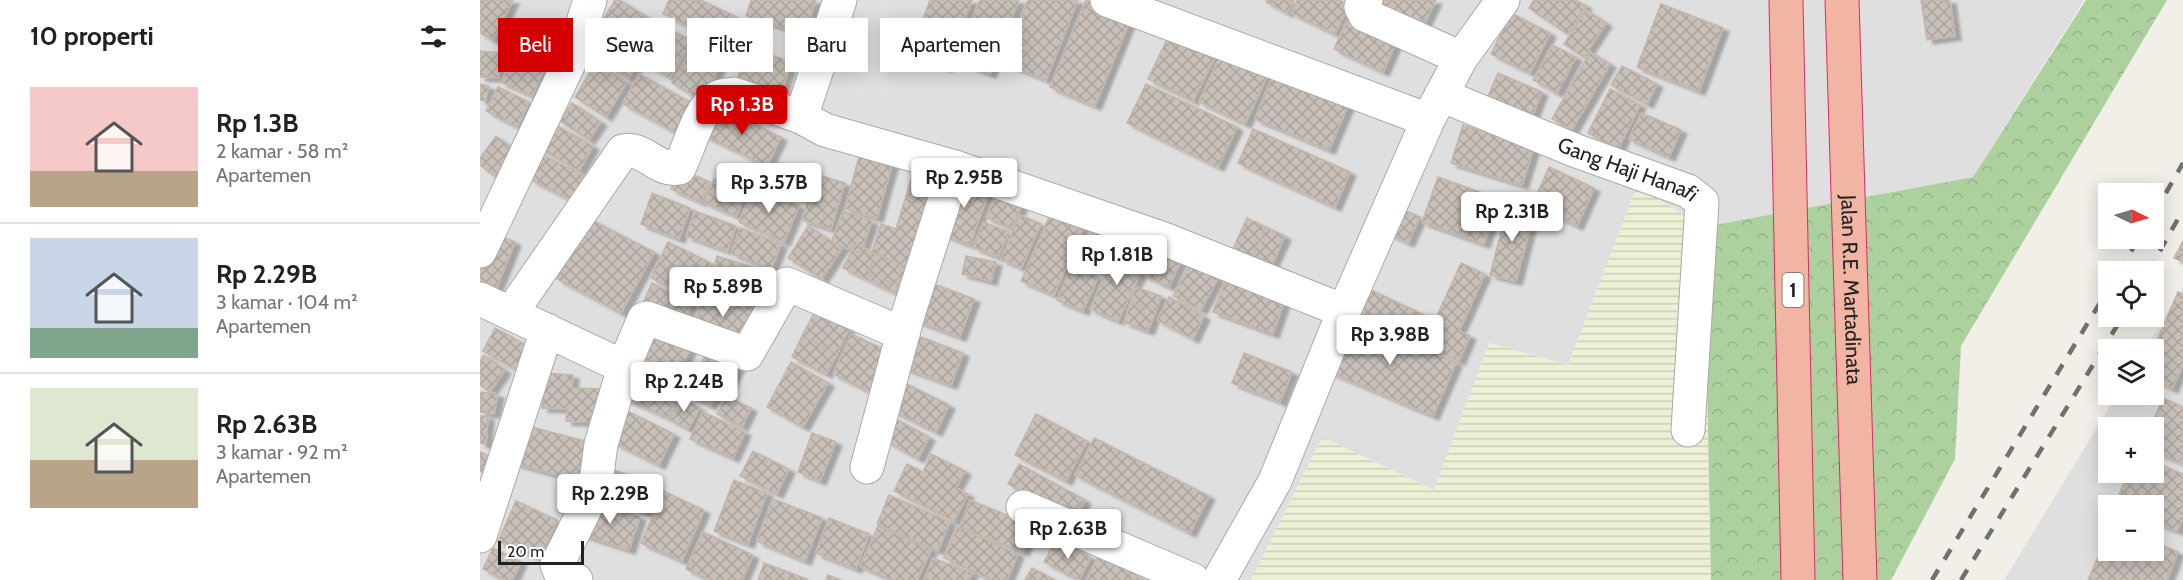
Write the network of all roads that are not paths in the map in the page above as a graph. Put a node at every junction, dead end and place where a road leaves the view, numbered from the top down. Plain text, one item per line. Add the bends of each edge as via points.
1 (590, 0) edge
2 (840, 0) edge
3 (1107, 0) edge
4 (1366, 0) edge
5 (1503, 0) edge
6 (1786, 0) edge
7 (1842, 0) edge
8 (1461, 58) junction
9 (1434, 108) junction
10 (801, 117) junction
11 (955, 167) junction
12 (480, 251) edge
13 (480, 299) edge
14 (1344, 311) junction
15 (511, 313) junction
16 (547, 330) junction
17 (903, 334) junction
18 (624, 367) junction
19 (1688, 430) dead end
20 (867, 467) dead end
21 (1023, 507) dead end
22 (480, 536) edge
23 (1859, 572) edge
24 (576, 580) edge
25 (1193, 580) edge
26 (1219, 580) edge
27 (1798, 580) edge

1 - 12 street via 572,57
2 - 10 street
3 - 9 street
4 - 8 street via 1361,7 1365,15
5 - 8 street
6 - 27 highway, 1
7 - 23 highway, Jalan R.E. Martadinata
8 - 9 street
9 - 14 street
9 - 19 street, Gang Haji Hanafi via 1574,150 1688,192 1702,202
10 - 11 street via 825,130
10 - 15 street via 734,94 722,95 704,112 679,168 668,168 633,150 623,151
11 - 14 street via 1164,239
11 - 17 street
13 - 15 street
14 - 26 street via 1275,481
15 - 16 street
16 - 18 street
16 - 22 street
17 - 18 street via 787,284 747,354 647,318
17 - 20 street
18 - 24 street via 602,444 595,489 557,565 560,572
21 - 25 street

